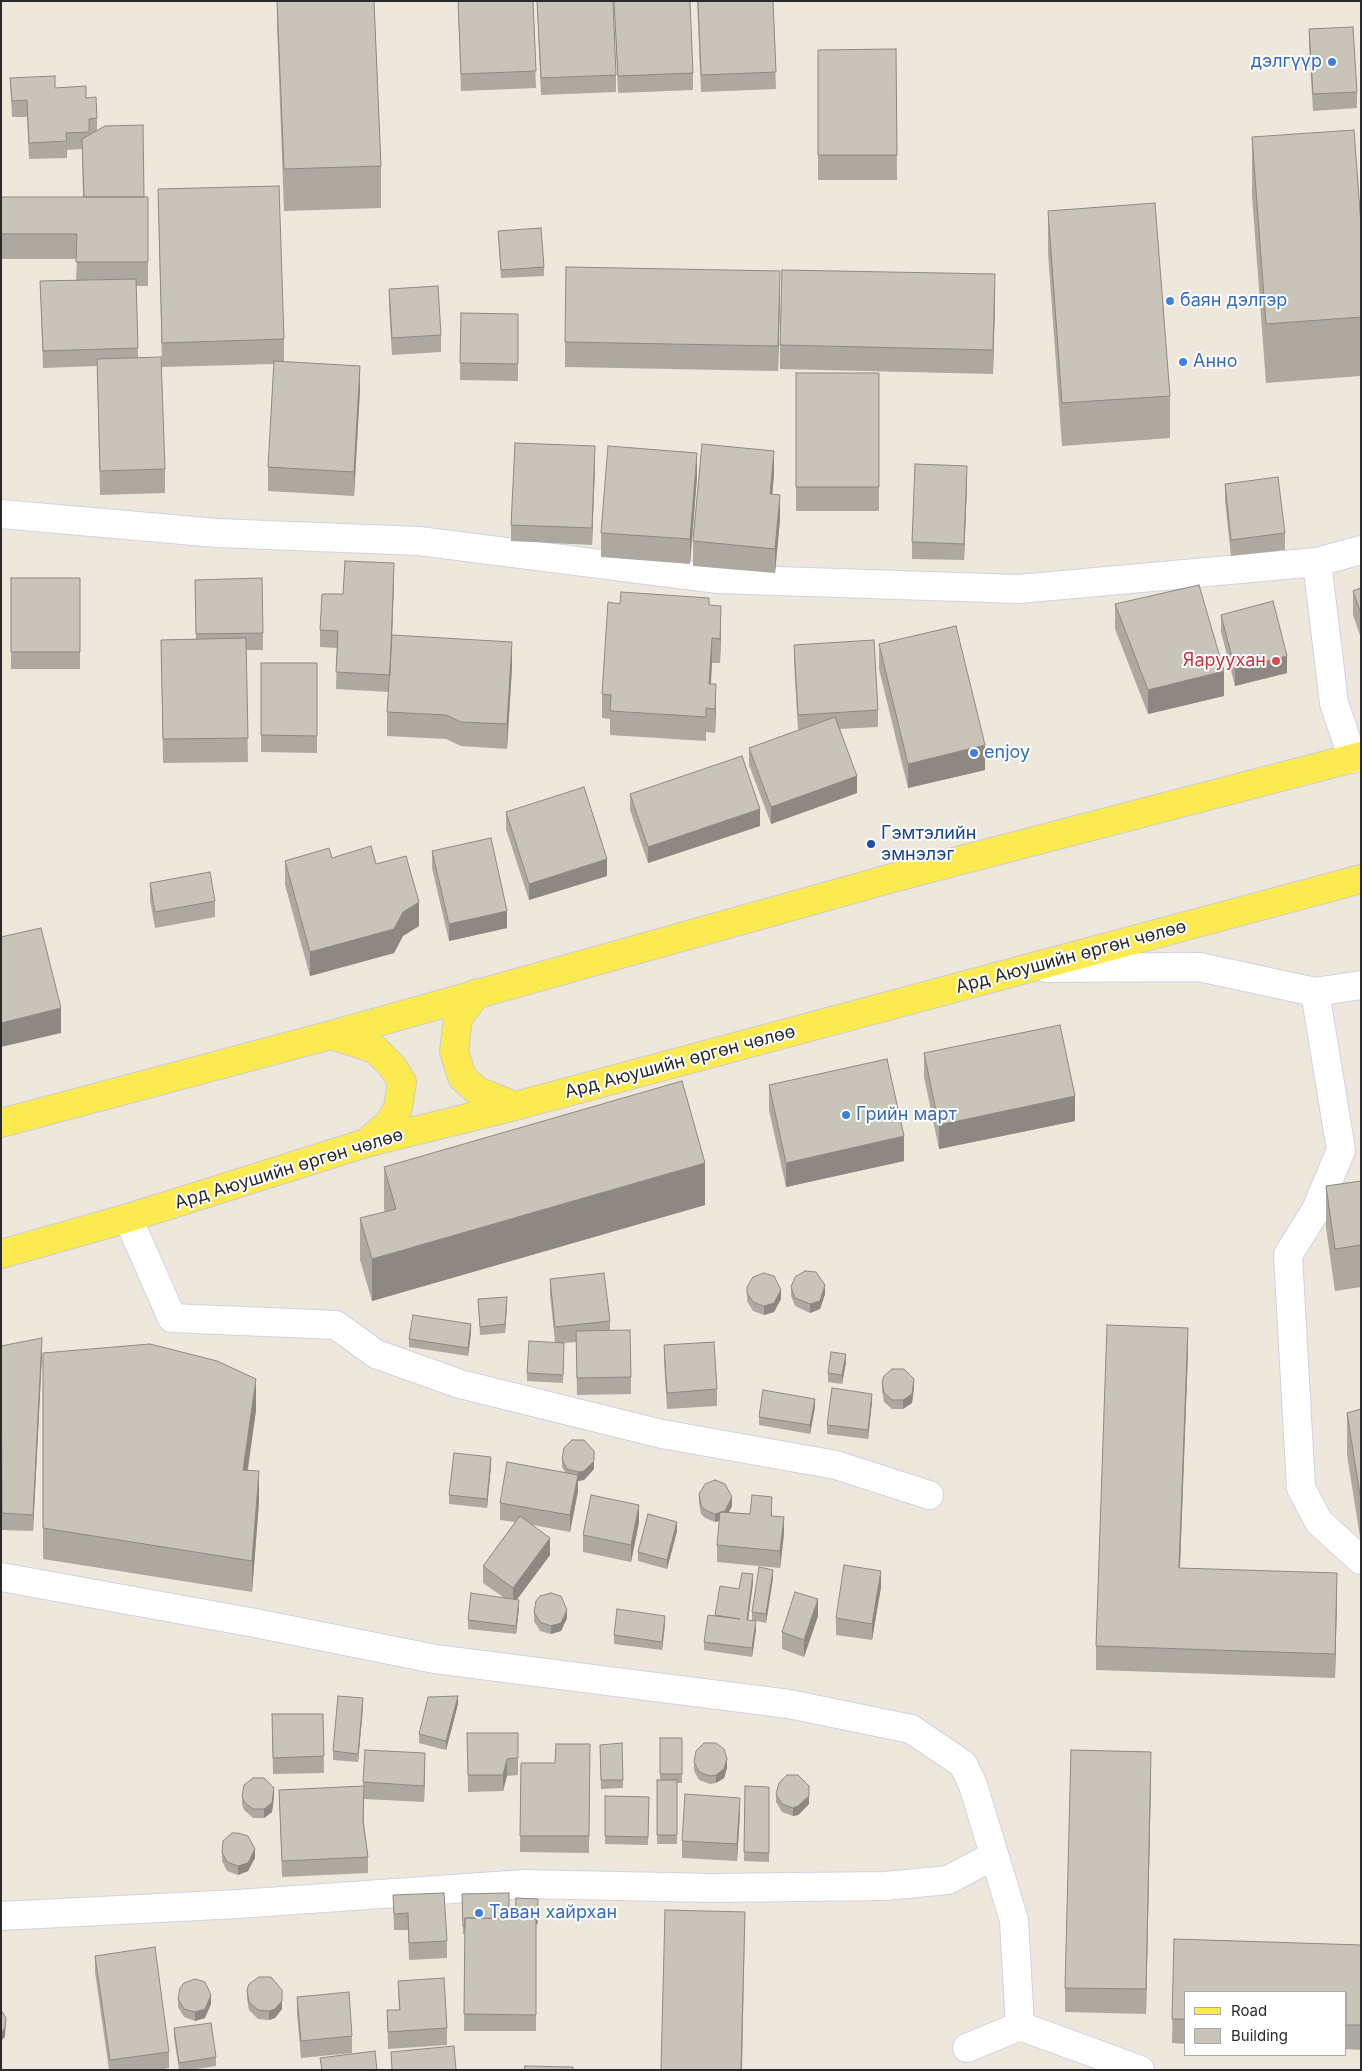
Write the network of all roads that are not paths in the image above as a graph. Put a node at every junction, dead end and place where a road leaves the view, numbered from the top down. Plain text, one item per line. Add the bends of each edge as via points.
1 (1, 514) edge
2 (1361, 550) edge
3 (1317, 562) junction
4 (1357, 757) edge
5 (1361, 879) edge
6 (1030, 968) junction
7 (1361, 985) edge
8 (1314, 992) junction
9 (476, 993) junction
10 (331, 1035) junction
11 (515, 1106) junction
12 (1, 1123) edge
13 (366, 1143) junction
14 (128, 1218) junction
15 (1, 1254) edge
16 (929, 1495) dead end
17 (1361, 1560) edge
18 (1, 1578) edge
19 (993, 1856) junction
20 (1, 1916) edge
21 (1020, 2026) junction
22 (966, 2048) dead end
23 (1140, 2070) edge

1 - 3 street via 217,533 419,541 728,580 1019,589
2 - 3 street
3 - 4 street via 1334,703
4 - 9 main road via 896,877
5 - 6 main road, Ард Аюушийн өргөн чөлөө
6 - 8 street via 1199,967
6 - 11 main road, Ард Аюушийн өргөн чөлөө
7 - 8 street
8 - 17 street via 1341,1150 1316,1210 1288,1255 1301,1488 1319,1522
9 - 10 main road
9 - 11 main road via 458,1018 454,1050 462,1077 477,1091
10 - 12 main road
10 - 13 main road via 375,1049 402,1082 398,1108 389,1123
11 - 13 main road, Ард Аюушийн өргөн чөлөө
13 - 14 main road, Ард Аюушийн өргөн чөлөө
14 - 15 main road, Ард Аюушийн өргөн чөлөө
14 - 16 street via 172,1318 336,1325 376,1354 460,1384 662,1434 836,1465
18 - 19 street via 435,1659 789,1704 911,1729 964,1764
19 - 20 street via 948,1880 885,1886 712,1888 524,1884
19 - 21 street via 1014,1920
21 - 22 street
21 - 23 street

